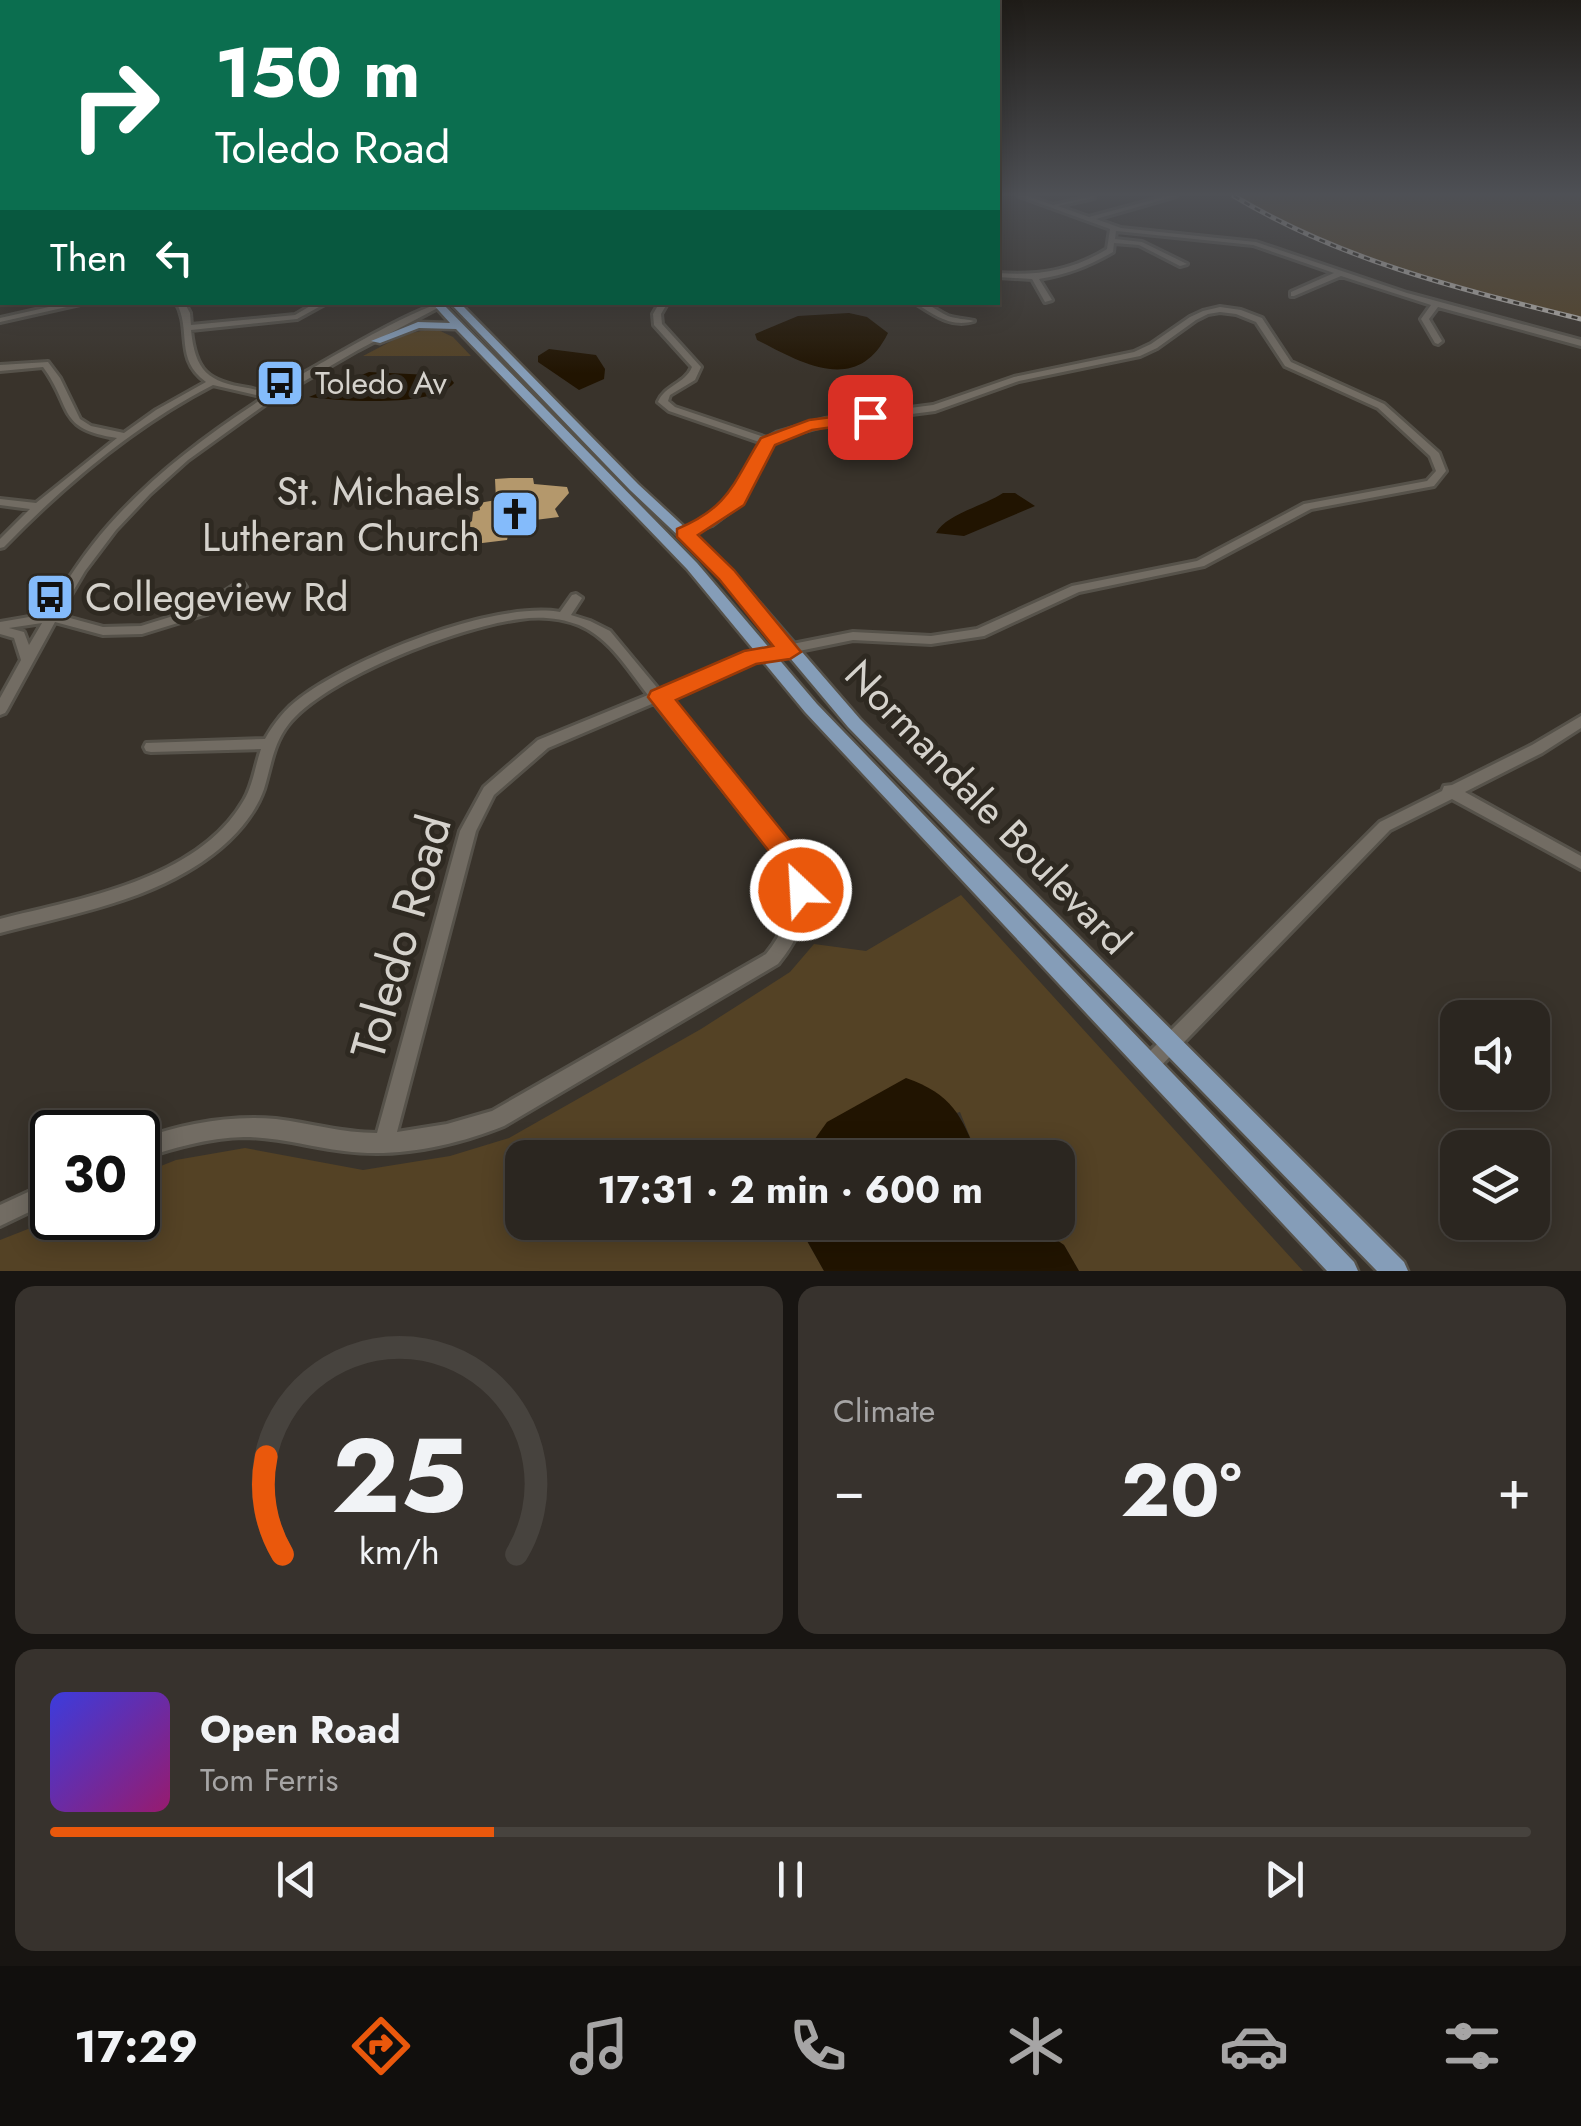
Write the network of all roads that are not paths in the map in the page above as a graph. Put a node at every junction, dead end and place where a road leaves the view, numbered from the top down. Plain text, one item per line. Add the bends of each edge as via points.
1 (1102, 255) edge
2 (1165, 255) edge
3 (1284, 255) edge
4 (1183, 264) dead end
5 (1338, 274) junction
6 (1000, 276) edge
7 (1035, 278) junction
8 (1294, 294) dead end
9 (1048, 300) dead end
10 (1436, 304) junction
11 (71, 305) edge
12 (182, 305) edge
13 (319, 305) edge
14 (437, 305) edge
15 (438, 305) edge
16 (442, 305) edge
17 (443, 305) edge
18 (662, 305) edge
19 (923, 305) edge
20 (0, 320) edge
21 (970, 322) dead end
22 (458, 326) junction
23 (187, 328) junction
24 (376, 341) junction
25 (1438, 341) dead end
26 (1581, 343) edge
27 (0, 368) edge
28 (313, 372) junction
29 (212, 382) junction
30 (272, 395) junction
31 (128, 436) junction
32 (768, 442) junction
33 (0, 502) edge
34 (39, 507) junction
35 (684, 533) junction
36 (0, 545) edge
37 (240, 587) dead end
38 (576, 598) dead end
39 (564, 616) junction
40 (52, 617) junction
41 (0, 628) edge
42 (790, 652) junction
43 (764, 653) junction
44 (28, 661) junction
45 (660, 697) junction
46 (0, 710) edge
47 (1581, 721) edge
48 (268, 744) junction
49 (152, 747) dead end
50 (1449, 790) junction
51 (1581, 862) edge
52 (0, 926) edge
53 (1171, 1044) junction
54 (1149, 1066) junction
55 (160, 1143) edge
56 (384, 1143) junction
57 (30, 1202) edge
58 (0, 1216) edge
59 (1345, 1271) edge
60 (1396, 1271) edge

1 - 7 street
2 - 4 street
3 - 5 street
5 - 8 street
5 - 10 street
6 - 7 street
7 - 9 street
10 - 25 street via 1425,319
10 - 26 street
11 - 20 street
12 - 23 street
13 - 23 street via 297,317
14 - 28 street
15 - 24 street
16 - 22 main road, Normandale Boulevard
17 - 35 main road, Normandale Boulevard
18 - 32 street via 658,326 697,367 692,378 666,394 666,406
19 - 21 street via 951,321
22 - 24 main road via 418,325
22 - 43 main road, Normandale Boulevard via 692,566
23 - 29 street via 191,363
24 - 28 street
27 - 31 street via 50,368 71,418
28 - 30 street
29 - 30 street
29 - 31 street
30 - 40 street via 199,448 112,528
31 - 34 street
32 - 35 street via 737,501
32 - 42 street, Toledo Road via 809,425 935,408 1017,379 1137,354 1193,314 1220,310 1259,320 1288,364 1382,406 1441,471 1430,484 1308,506 1200,564 1076,589 980,633 932,640 862,636
33 - 34 street
34 - 36 street
35 - 42 main road, Normandale Boulevard
37 - 40 street via 193,615 142,630 103,631
38 - 39 street
39 - 45 street via 606,634
39 - 48 street via 498,619 360,669 298,704
40 - 41 street
40 - 44 street
41 - 44 street via 25,641
42 - 43 street, Toledo Road
42 - 53 main road, Normandale Boulevard
43 - 45 street, Toledo Road
43 - 54 main road, Normandale Boulevard
44 - 46 street
45 - 56 street, Toledo Road via 543,744 488,790 468,831
45 - 56 street via 797,870 795,928 755,971 497,1120 451,1135
47 - 50 street
48 - 49 street
48 - 52 street via 245,810 207,850 152,882
50 - 51 street
50 - 53 street via 1372,839
53 - 54 street
53 - 60 main road, Normandale Boulevard
54 - 59 main road, Normandale Boulevard
55 - 56 street via 235,1128
57 - 58 street

